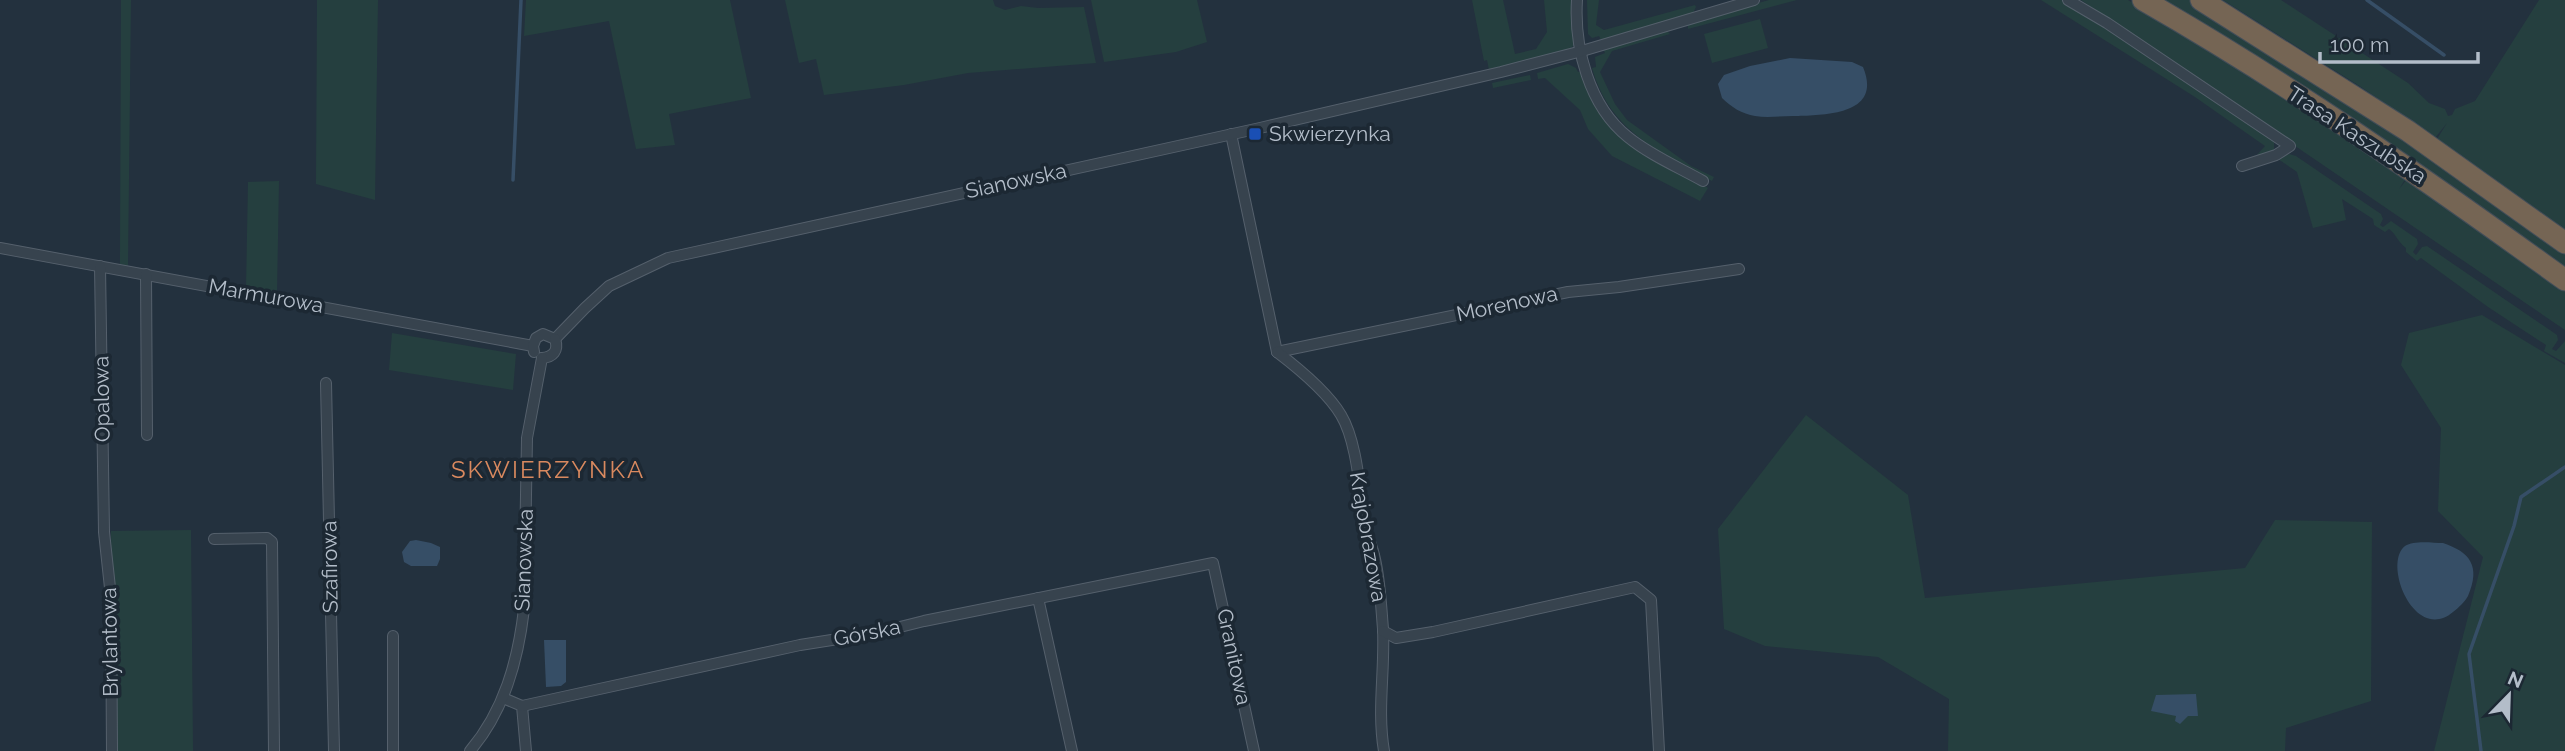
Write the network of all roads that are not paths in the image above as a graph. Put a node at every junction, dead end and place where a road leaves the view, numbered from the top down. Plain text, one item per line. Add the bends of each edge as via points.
1 (1577, 0) edge
2 (1754, 0) edge
3 (2068, 0) edge
4 (2143, 0) edge
5 (2201, 0) edge
6 (1581, 51) junction
7 (1231, 134) junction
8 (2242, 166) dead end
9 (1703, 181) dead end
10 (2565, 243) edge
11 (0, 248) edge
12 (100, 266) junction
13 (1739, 270) dead end
14 (146, 274) junction
15 (2565, 280) edge
16 (555, 339) junction
17 (533, 346) junction
18 (1277, 352) junction
19 (542, 358) junction
20 (326, 383) dead end
21 (147, 435) dead end
22 (104, 532) joint
23 (214, 539) dead end
24 (1213, 563) joint
25 (1038, 598) junction
26 (1383, 631) junction
27 (393, 636) dead end
28 (503, 698) junction
29 (522, 706) junction
30 (112, 751) edge
31 (274, 751) edge
32 (334, 751) edge
33 (393, 751) edge
34 (470, 751) edge
35 (526, 751) edge
36 (1072, 751) edge
37 (1254, 751) edge
38 (1384, 751) edge
39 (1659, 751) edge

1 - 6 street
2 - 6 street, Sianowska
3 - 8 street via 2290,146
4 - 15 highway, Trasa Kaszubska via 2385,151
5 - 10 highway, Trasa Kaszubska via 2408,131
6 - 7 street, Sianowska
6 - 9 street via 1593,92 1616,127
7 - 16 street, Sianowska via 668,258 609,286
7 - 18 street
11 - 12 street, Marmurowa
12 - 14 street, Marmurowa
12 - 22 street, Opalowa
13 - 18 street, Morenowa via 1567,292
14 - 17 street, Marmurowa
14 - 21 street
16 - 17 street via 543,334
16 - 19 street via 555,352
17 - 19 street
18 - 26 street, Krajobrazowa via 1334,405 1350,435 1366,532 1375,555
19 - 28 street, Sianowska via 527,438 524,609
20 - 32 street, Szafirowa
22 - 30 street, Brylantowa via 111,597
23 - 31 street via 267,538 272,542
24 - 25 street, Górska
24 - 37 street, Granitowa
25 - 29 street, Górska
25 - 36 street
26 - 38 street, Krajobrazowa via 1380,723
26 - 39 street via 1396,638 1433,632 1635,587 1651,600
27 - 33 street
28 - 29 street
28 - 34 street, Sianowska
29 - 35 street

